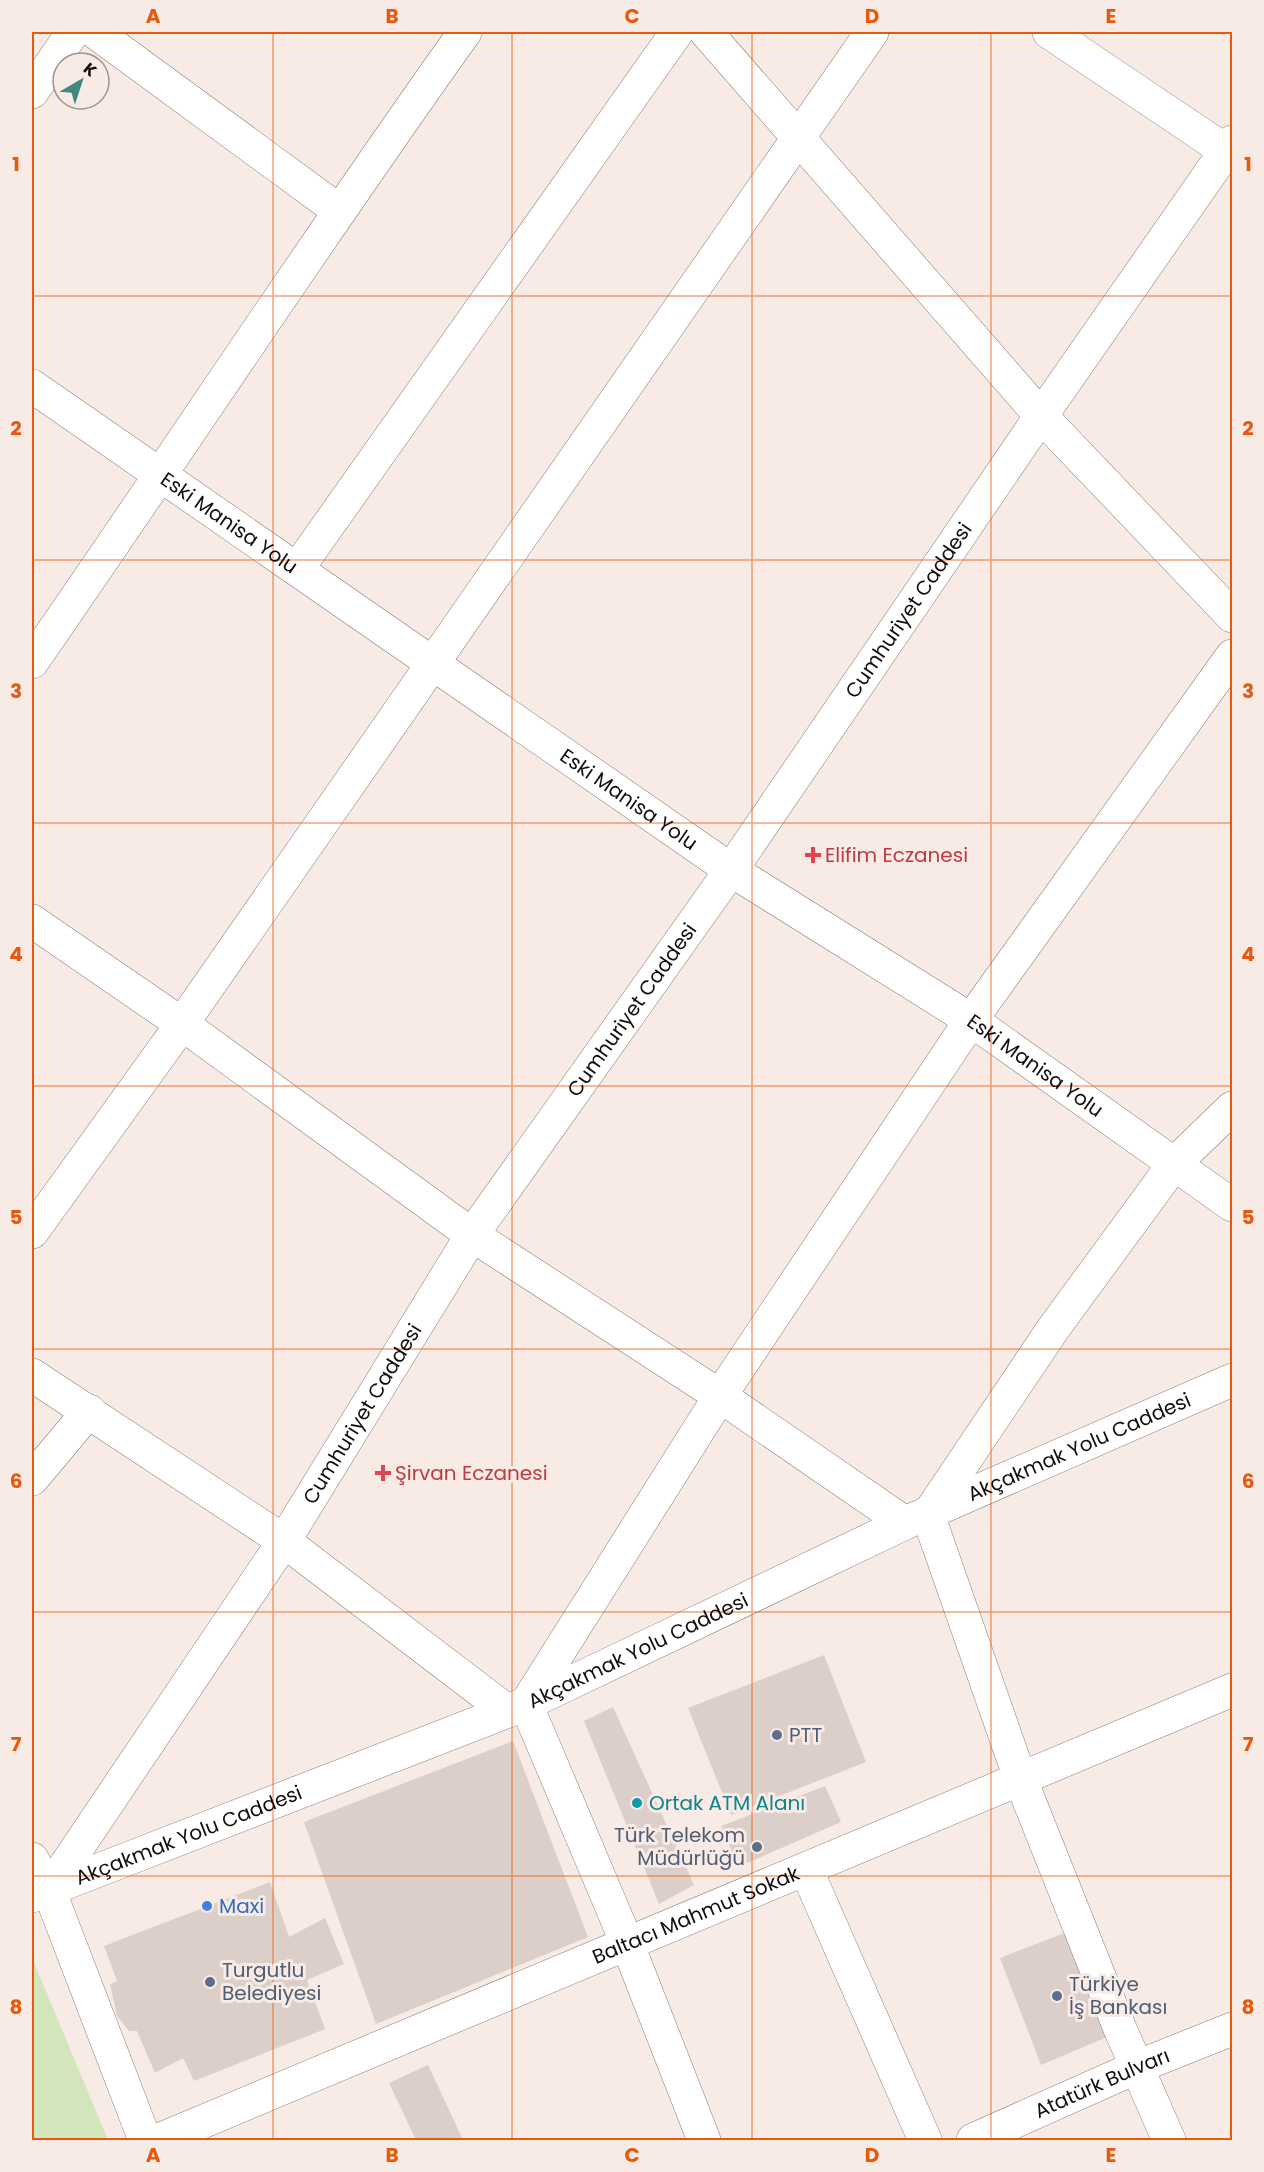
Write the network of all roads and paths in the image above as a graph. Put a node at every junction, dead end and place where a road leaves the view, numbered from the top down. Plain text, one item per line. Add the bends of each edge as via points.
1 (73, 32) edge
2 (95, 32) edge
3 (465, 32) edge
4 (677, 32) edge
5 (706, 32) edge
6 (872, 32) edge
7 (1049, 32) edge
8 (32, 92) edge
9 (800, 136) junction
10 (1229, 147) edge
11 (338, 210) junction
12 (32, 386) edge
13 (1041, 416) junction
14 (160, 476) junction
15 (298, 568) junction
16 (1233, 616) edge
17 (1233, 656) edge
18 (32, 663) edge
19 (432, 663) junction
20 (731, 870) junction
21 (32, 921) edge
22 (971, 1020) junction
23 (182, 1024) junction
24 (1233, 1108) edge
25 (1174, 1164) junction
26 (1233, 1205) edge
27 (32, 1232) edge
28 (472, 1235) junction
29 (32, 1376) edge
30 (1233, 1380) edge
31 (720, 1396) junction
32 (89, 1411) junction
33 (32, 1479) edge
34 (917, 1519) junction
35 (284, 1541) junction
36 (1233, 1690) edge
37 (517, 1708) junction
38 (1020, 1778) junction
39 (32, 1859) edge
40 (806, 1869) junction
41 (40, 1893) edge
42 (627, 1943) junction
43 (1233, 2029) edge
44 (1137, 2067) junction
45 (145, 2140) edge
46 (159, 2140) edge
47 (704, 2140) edge
48 (925, 2140) edge
49 (973, 2140) edge
50 (1169, 2140) edge

1 - 8 street
2 - 11 street
3 - 11 street
4 - 15 street
5 - 9 street
6 - 9 street
7 - 10 street
9 - 13 street
9 - 19 street
10 - 13 street, Cumhuriyet Caddesi
11 - 14 street
12 - 14 street, Eski Manisa Yolu
13 - 16 street
13 - 20 street, Cumhuriyet Caddesi
14 - 15 street, Eski Manisa Yolu
14 - 18 street
15 - 19 street, Eski Manisa Yolu
17 - 22 street
19 - 20 street, Eski Manisa Yolu
19 - 23 street
20 - 22 street, Eski Manisa Yolu
20 - 28 street, Cumhuriyet Caddesi
21 - 23 street
22 - 25 street, Eski Manisa Yolu
22 - 31 street
23 - 27 street
23 - 28 street
24 - 25 street
25 - 26 street, Eski Manisa Yolu
25 - 34 street
28 - 31 street
28 - 35 street, Cumhuriyet Caddesi
29 - 32 street
30 - 34 street, Akçakmak Yolu Caddesi
31 - 34 street
31 - 37 street
32 - 33 street
32 - 35 street
34 - 37 street, Akçakmak Yolu Caddesi
34 - 38 street
35 - 37 street
35 - 41 street, Cumhuriyet Caddesi
36 - 38 street, Baltacı Mahmut Sokak
37 - 41 street, Akçakmak Yolu Caddesi
37 - 42 street
38 - 40 street, Baltacı Mahmut Sokak
38 - 44 street
39 - 41 street
40 - 42 street, Baltacı Mahmut Sokak
40 - 48 street
41 - 45 street
42 - 46 street, Baltacı Mahmut Sokak
42 - 47 street
43 - 44 street, Atatürk Bulvarı
44 - 49 street, Atatürk Bulvarı
44 - 50 street

